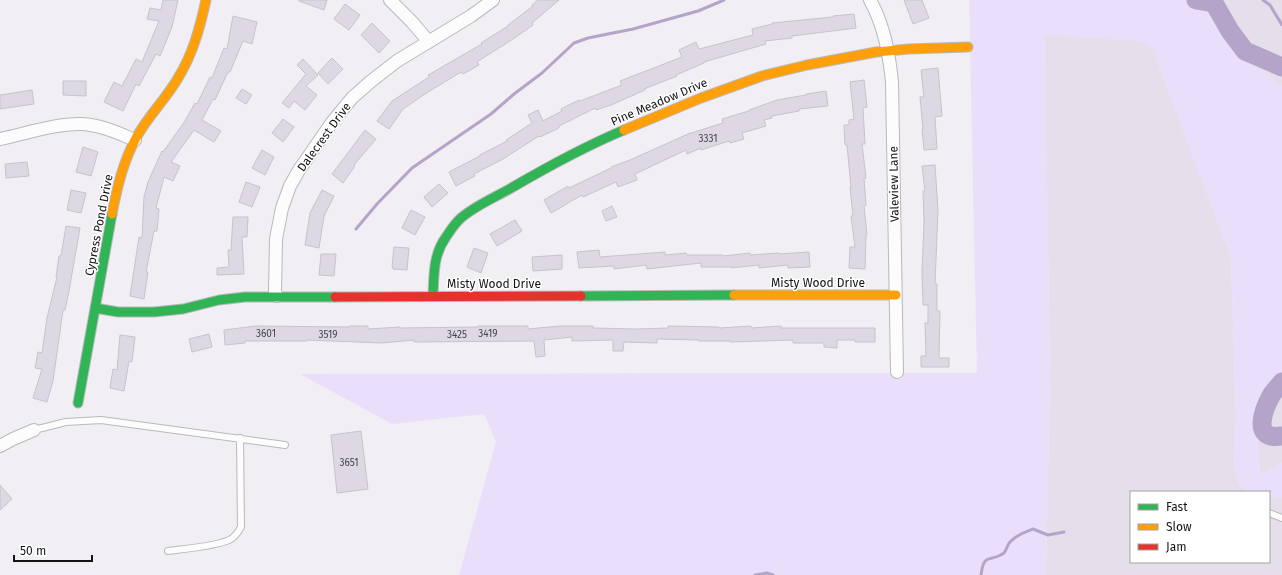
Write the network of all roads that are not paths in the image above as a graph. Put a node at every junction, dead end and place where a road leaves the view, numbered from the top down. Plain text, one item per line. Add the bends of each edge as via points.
1 (206, 0) edge
2 (390, 0) edge
3 (493, 0) edge
4 (870, 0) edge
5 (429, 42) junction
6 (968, 47) dead end
7 (888, 51) junction
8 (0, 139) edge
9 (135, 140) junction
10 (896, 295) junction
11 (277, 296) junction
12 (433, 296) junction
13 (95, 308) junction
14 (897, 372) dead end
15 (78, 403) dead end
16 (34, 430) joint
17 (240, 438) junction
18 (286, 445) dead end
19 (0, 446) edge
20 (1270, 513) edge
21 (1282, 518) edge
22 (168, 551) dead end

1 - 9 street, Cypress Pond Drive via 191,54 178,78
2 - 5 street
3 - 5 street, Dalecrest Drive
4 - 7 street, Valeview Lane
5 - 11 street, Dalecrest Drive via 397,61 352,98 299,170 290,186 278,222 275,292
6 - 7 street, Pine Meadow Drive
7 - 10 street, Valeview Lane via 892,82
7 - 12 street, Pine Meadow Drive via 795,68 725,88 611,135 540,171 474,209 454,225 438,252 434,267
8 - 9 street via 66,125 83,124 101,127
9 - 13 street, Cypress Pond Drive via 117,189
10 - 12 street, Misty Wood Drive
10 - 14 street, Valeview Lane
11 - 12 street, Misty Wood Drive
11 - 13 street, Misty Wood Drive via 220,300 183,309 154,312 118,312
13 - 15 street, Cypress Pond Drive
16 - 17 lane via 66,422 101,420
16 - 19 street
17 - 18 lane
17 - 22 lane via 241,527 237,534 219,544
20 - 21 lane

